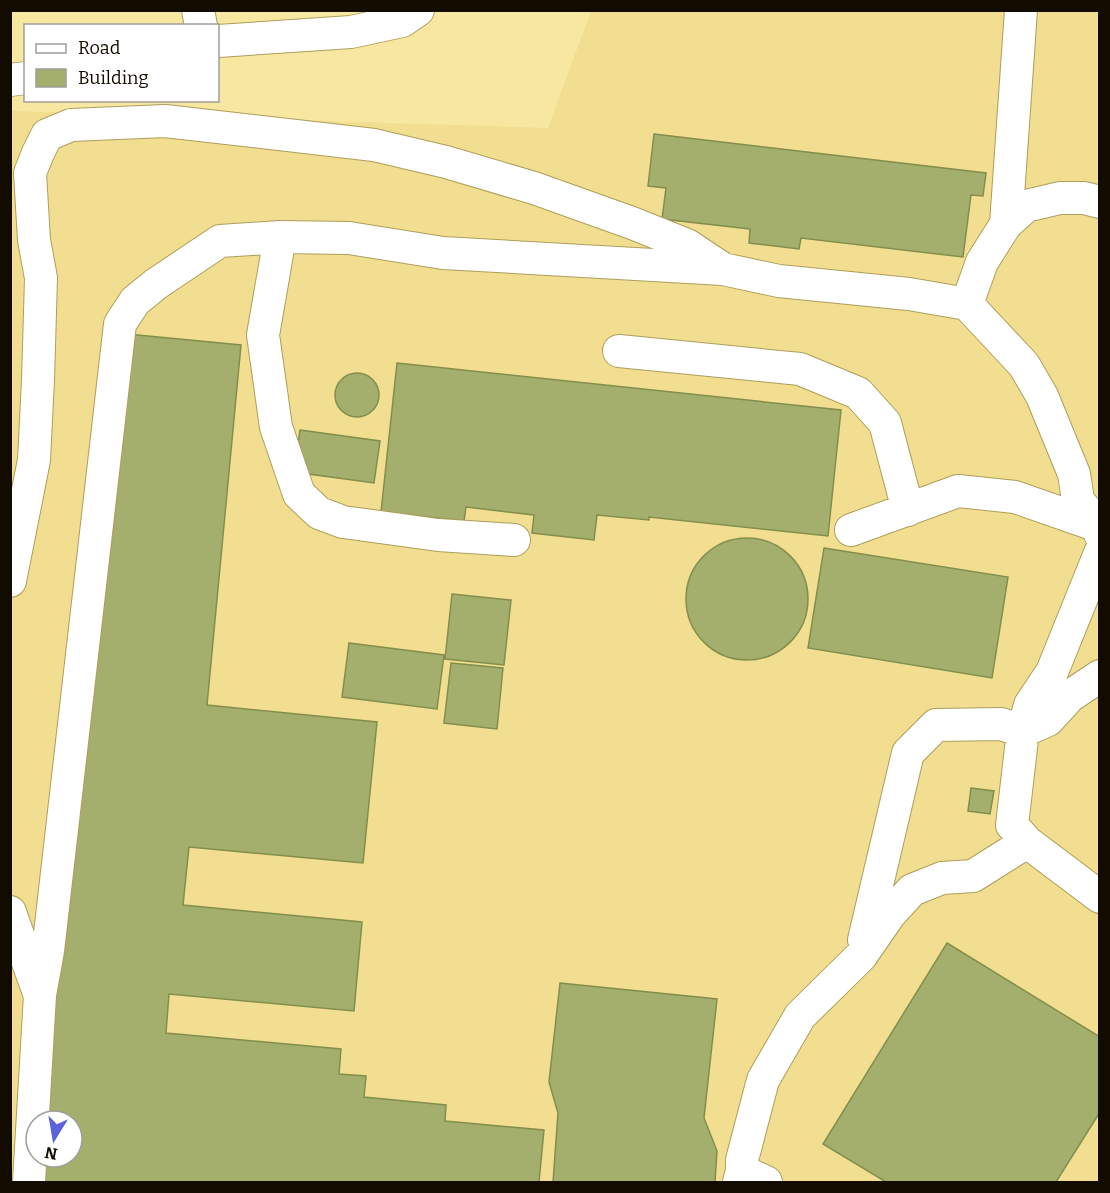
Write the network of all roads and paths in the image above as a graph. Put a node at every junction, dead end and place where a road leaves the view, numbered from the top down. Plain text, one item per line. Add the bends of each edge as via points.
1 (418, 10) edge
2 (1021, 10) edge
3 (219, 41) edge
4 (1100, 202) edge
5 (1006, 224) junction
6 (280, 237) junction
7 (723, 269) junction
8 (967, 304) junction
9 (619, 351) dead end
10 (1089, 495) edge
11 (908, 510) junction
12 (850, 530) dead end
13 (1099, 538) edge
14 (514, 540) dead end
15 (10, 581) edge
16 (1100, 676) edge
17 (1023, 731) junction
18 (1027, 842) junction
19 (1100, 897) edge
20 (10, 912) edge
21 (861, 956) junction
22 (40, 995) junction
23 (749, 1179) edge
24 (29, 1182) edge

1 - 3 street via 402,21 351,32
2 - 5 street
4 - 5 street via 1060,198 1026,206
5 - 8 street via 982,262
6 - 7 street via 349,238 443,253
6 - 14 street via 263,335 276,427 299,494 319,513 343,522 474,539
6 - 22 street via 220,241 135,301 120,324
7 - 8 street via 779,281
7 - 15 street via 687,245 534,188 374,145 165,121 70,125 47,135 30,173 34,240 41,278 34,460
8 - 10 street via 1024,365 1042,396 1074,474
9 - 11 street via 800,369 858,393 885,423
10 - 13 street
11 - 12 street
11 - 13 street via 958,491 1015,497
13 - 17 street via 1052,672 1030,705
16 - 17 street via 1070,696 1048,720
17 - 18 street via 1012,825
17 - 21 street via 1001,724 936,724 908,753
18 - 19 street
18 - 21 street via 973,876 942,878 912,890
20 - 22 street
21 - 23 street via 801,1016 763,1080 742,1160
22 - 24 street

